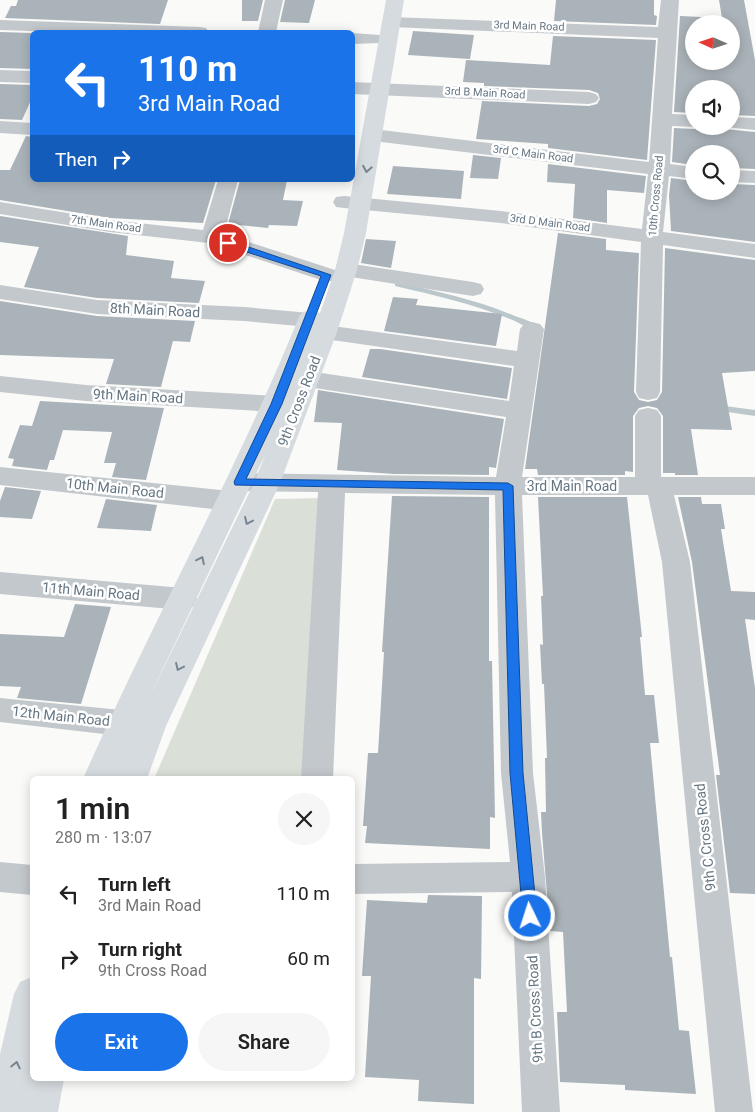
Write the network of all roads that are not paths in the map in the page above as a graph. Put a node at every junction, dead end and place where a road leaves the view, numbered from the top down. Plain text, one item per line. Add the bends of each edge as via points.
1 (274, 0) edge
2 (379, 0) edge
3 (670, 0) edge
4 (393, 11) edge
5 (0, 24) edge
6 (150, 30) edge
7 (267, 30) edge
8 (667, 33) junction
9 (355, 38) edge
10 (374, 39) junction
11 (0, 76) edge
12 (30, 77) edge
13 (366, 88) edge
14 (589, 98) dead end
15 (661, 119) junction
16 (685, 120) edge
17 (740, 123) edge
18 (755, 124) edge
19 (0, 127) edge
20 (30, 128) edge
21 (373, 135) junction
22 (355, 142) edge
23 (659, 170) junction
24 (685, 172) edge
25 (740, 176) edge
26 (755, 177) edge
27 (227, 182) edge
28 (351, 195) edge
29 (0, 208) edge
30 (652, 236) junction
31 (212, 237) junction
32 (755, 251) edge
33 (336, 273) junction
34 (473, 289) dead end
35 (0, 292) edge
36 (318, 326) junction
37 (532, 329) dead end
38 (526, 360) junction
39 (308, 379) junction
40 (0, 384) edge
41 (276, 404) junction
42 (519, 410) junction
43 (0, 476) edge
44 (267, 483) junction
45 (332, 483) junction
46 (508, 486) junction
47 (654, 486) junction
48 (755, 486) edge
49 (235, 492) junction
50 (0, 583) edge
51 (183, 599) junction
52 (0, 710) edge
53 (122, 723) junction
54 (100, 776) edge
55 (132, 776) edge
56 (317, 776) edge
57 (0, 877) edge
58 (528, 877) junction
59 (355, 879) edge
60 (30, 880) edge
61 (30, 1003) edge
62 (46, 1081) edge
63 (5, 1112) edge
64 (39, 1112) edge
65 (541, 1112) edge
66 (734, 1112) edge

1 - 7 street
2 - 10 main road, 9th Cross Road
3 - 8 street, 10th Cross Road
4 - 8 street, 3rd Main Road
4 - 13 main road, 9th Cross Road
5 - 6 street
8 - 15 street, 10th Cross Road
9 - 10 street
10 - 13 main road, 9th Cross Road
11 - 12 street
13 - 14 street, 3rd B Main Road
13 - 21 main road, 9th Cross Road
13 - 22 main road, 9th Cross Road
15 - 16 street
15 - 23 street, 10th Cross Road
17 - 18 street
19 - 20 street
21 - 23 street, 3rd C Main Road
21 -> 28 main road, 9th Cross Road
23 - 24 street, 3rd C Main Road
23 - 30 street, 10th Cross Road
25 - 26 street
27 - 31 street
28 - 30 street, 3rd D Main Road
28 - 33 main road, 9th Cross Road
29 - 31 street, 7th Main Road via 110,226
30 - 32 street, 3rd D Main Road
30 - 47 street, 10th Cross Road via 648,404
31 - 33 street, 7th Main Road
33 - 34 street, 7th Main Road
33 - 36 main road, 9th Cross Road
35 - 36 street, 8th Main Road via 97,307 244,314
36 - 38 street, 8th Main Road
36 - 39 main road, 9th Cross Road
36 - 41 main road, 9th Cross Road
37 - 38 street, 9th B Cross Road
38 - 42 street, 9th B Cross Road
39 - 42 street
39 - 44 main road, 9th Cross Road
40 - 41 street, 9th Main Road via 86,393
41 - 49 main road, 9th Cross Road
42 - 46 street, 9th B Cross Road
43 - 49 street, 10th Main Road
44 - 45 street, 3rd Main Road
44 - 49 street, 3rd Main Road
44 -> 55 main road, 9th Cross Road via 151,726
45 - 46 street, 3rd Main Road
45 - 56 street
46 - 47 street, 3rd Main Road
46 - 58 street, 9th B Cross Road via 517,773
47 - 48 street, 3rd Main Road
47 - 66 street, 9th C Cross Road via 676,562
51 -> 49 main road, 9th Cross Road
50 - 51 street, 11th Main Road
51 - 53 main road, 9th Cross Road
52 - 53 street, 12th Main Road
53 - 54 main road, 9th Cross Road
57 - 60 street
58 - 59 street
58 - 65 street, 9th B Cross Road
63 -> 61 main road
62 - 64 main road

